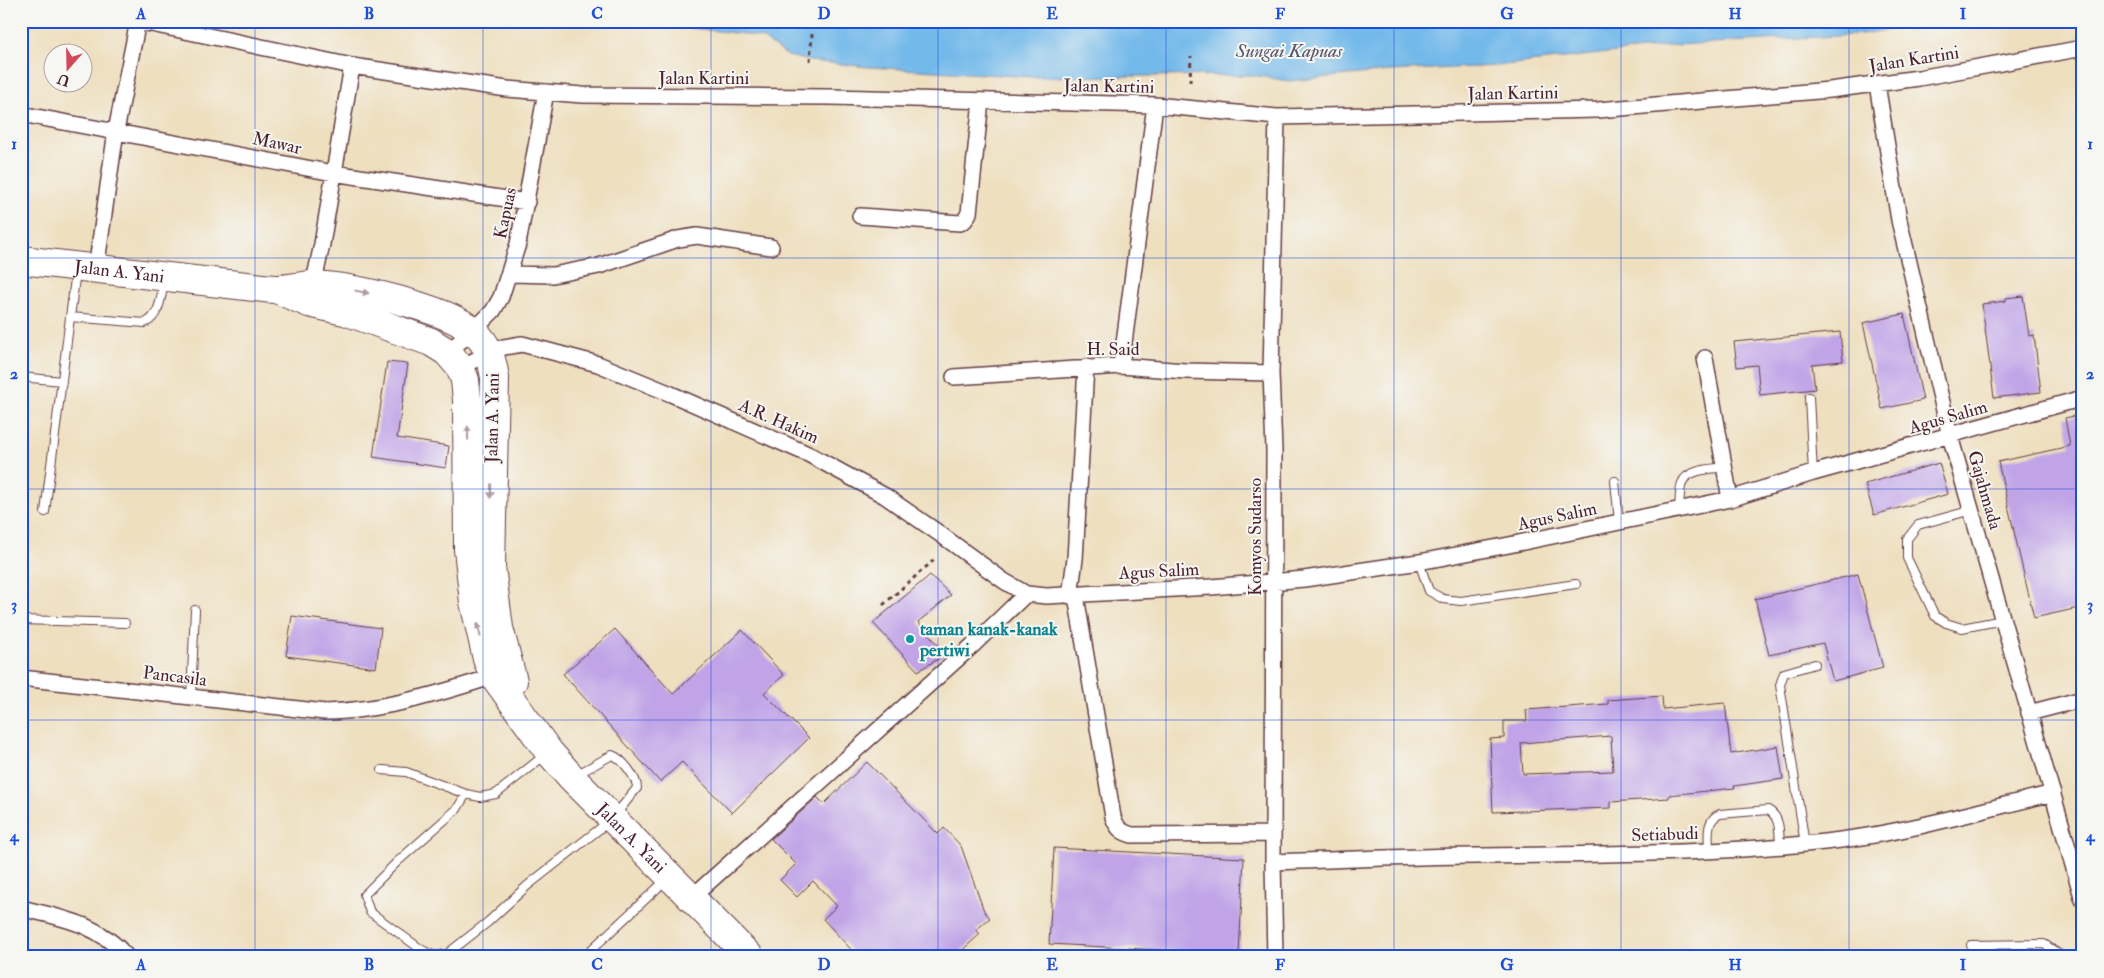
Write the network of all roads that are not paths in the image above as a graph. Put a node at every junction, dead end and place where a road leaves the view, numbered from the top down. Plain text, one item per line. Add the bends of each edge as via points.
1 (137, 21) edge
2 (2083, 48) edge
3 (352, 66) junction
4 (1877, 84) junction
5 (546, 92) junction
6 (981, 101) junction
7 (1155, 105) junction
8 (21, 114) edge
9 (1277, 117) junction
10 (116, 132) junction
11 (333, 173) junction
12 (527, 202) junction
13 (860, 216) dead end
14 (771, 247) dead end
15 (21, 260) edge
16 (86, 268) junction
17 (509, 274) junction
18 (166, 278) junction
19 (311, 294) junction
20 (70, 317) junction
21 (473, 331) junction
22 (491, 353) junction
23 (1705, 358) dead end
24 (454, 360) junction
25 (1121, 366) junction
26 (1086, 367) junction
27 (1271, 373) junction
28 (21, 377) edge
29 (954, 377) dead end
30 (62, 381) junction
31 (1808, 398) dead end
32 (2083, 398) edge
33 (1950, 436) junction
34 (1725, 467) junction
35 (1813, 473) junction
36 (1615, 481) dead end
37 (1730, 499) junction
38 (1680, 510) junction
39 (1972, 510) junction
40 (44, 512) dead end
41 (1619, 522) junction
42 (1419, 562) junction
43 (1274, 582) junction
44 (1576, 584) dead end
45 (1026, 594) junction
46 (1073, 596) junction
47 (195, 610) dead end
48 (21, 620) edge
49 (2003, 620) junction
50 (125, 623) dead end
51 (1815, 664) dead end
52 (502, 673) junction
53 (21, 678) edge
54 (191, 696) junction
55 (2083, 699) edge
56 (2029, 713) junction
57 (549, 752) junction
58 (382, 770) dead end
59 (572, 778) junction
60 (2053, 793) junction
61 (466, 794) junction
62 (612, 819) junction
63 (1273, 834) junction
64 (1805, 844) junction
65 (1780, 846) junction
66 (1709, 851) junction
67 (1273, 862) junction
68 (670, 877) junction
69 (691, 898) junction
70 (2083, 900) edge
71 (21, 908) edge
72 (1971, 945) dead end
73 (127, 957) edge
74 (586, 957) edge
75 (750, 957) edge
76 (1275, 957) edge
77 (2063, 957) edge

1 - 3 street, Jalan Kartini
1 - 10 street
2 - 4 street, Jalan Kartini
3 - 5 street, Jalan Kartini
3 - 11 street
4 - 9 street, Jalan Kartini via 1598,110
4 - 33 street, Gajahmada via 1899,220
5 - 6 street, Jalan Kartini
5 - 12 street, Kapuas
6 - 7 street, Jalan Kartini
6 - 13 street via 969,212 965,220 960,223
7 - 9 street, Jalan Kartini
7 - 25 street
8 - 10 street, Mawar
9 - 27 street, Komyos Sudarso
10 - 11 street, Mawar
10 - 16 street
11 - 12 street, Mawar
11 - 19 street
12 - 17 street, Kapuas
14 - 17 street via 697,236 678,239 599,266 554,275
15 - 16 highway, Jalan A. Yani
16 - 18 highway, Jalan A. Yani
16 - 20 lane
17 - 21 street, Kapuas via 493,311
18 - 19 highway, Jalan A. Yani
18 - 20 lane via 157,311 152,320 145,323
19 -> 21 highway, Jalan A. Yani via 385,297 425,308
19 - 24 highway, Jalan A. Yani via 345,311 431,342
20 - 30 lane
21 - 22 highway, Jalan A. Yani
21 - 24 street, Kapuas
22 - 24 street, A.R. Hakim
22 - 45 street, A.R. Hakim via 522,344 598,364 810,455 885,496 1004,582
22 -> 52 highway, Jalan A. Yani via 495,378 491,567
23 - 34 street
52 -> 24 highway, Jalan A. Yani via 480,634 471,579 467,400 465,380
25 - 26 street, H. Said
25 - 27 street, H. Said
26 - 29 street, H. Said
26 - 46 street
27 - 43 street, Komyos Sudarso
28 - 30 lane
30 - 40 lane
31 - 35 lane
32 - 33 street, Agus Salim
33 - 35 street, Agus Salim
33 - 39 street, Gajahmada
34 - 37 street
34 - 38 lane via 1685,477
35 - 37 street, Agus Salim
36 - 41 lane
37 - 38 street, Agus Salim
38 - 41 street, Agus Salim
39 - 49 street, Gajahmada
39 - 49 lane via 1918,524 1906,539 1907,558 1935,616 1962,628
41 - 42 street, Agus Salim
42 - 43 street, Agus Salim
42 - 44 lane via 1429,591 1443,599 1461,601
43 - 46 street, Agus Salim
43 - 63 street, Komyos Sudarso
45 - 46 street, Agus Salim
45 - 69 street
46 - 63 street via 1117,827 1132,836
47 - 54 lane
48 - 50 lane
49 - 56 street, Gajahmada
51 - 64 lane via 1784,673 1780,685
52 - 54 street, Pancasila via 454,689 347,712
52 - 57 highway, Jalan A. Yani via 521,713
53 - 54 street, Pancasila
55 - 56 street
56 - 60 street, Gajahmada
57 - 59 highway, Jalan A. Yani
57 - 61 lane via 496,794 480,797
58 - 61 lane via 406,772
59 - 62 highway, Jalan A. Yani
59 - 62 lane via 607,757 618,757 637,782 637,788
60 - 64 street, Setiabudi via 1914,826
60 - 70 street, Gajahmada
61 - 62 lane via 457,809 364,895 370,912 435,956 447,954 462,943 527,886
62 - 68 highway, Jalan A. Yani
63 - 67 street, Komyos Sudarso
64 - 65 street, Setiabudi
65 - 66 street, Setiabudi
65 - 66 lane via 1778,821 1768,810 1713,817
66 - 67 street, Setiabudi
67 - 76 street, Komyos Sudarso
68 - 69 highway, Jalan A. Yani
68 - 74 lane
69 - 75 highway, Jalan A. Yani
71 - 73 street via 72,921 101,933
72 - 77 lane via 2044,944

